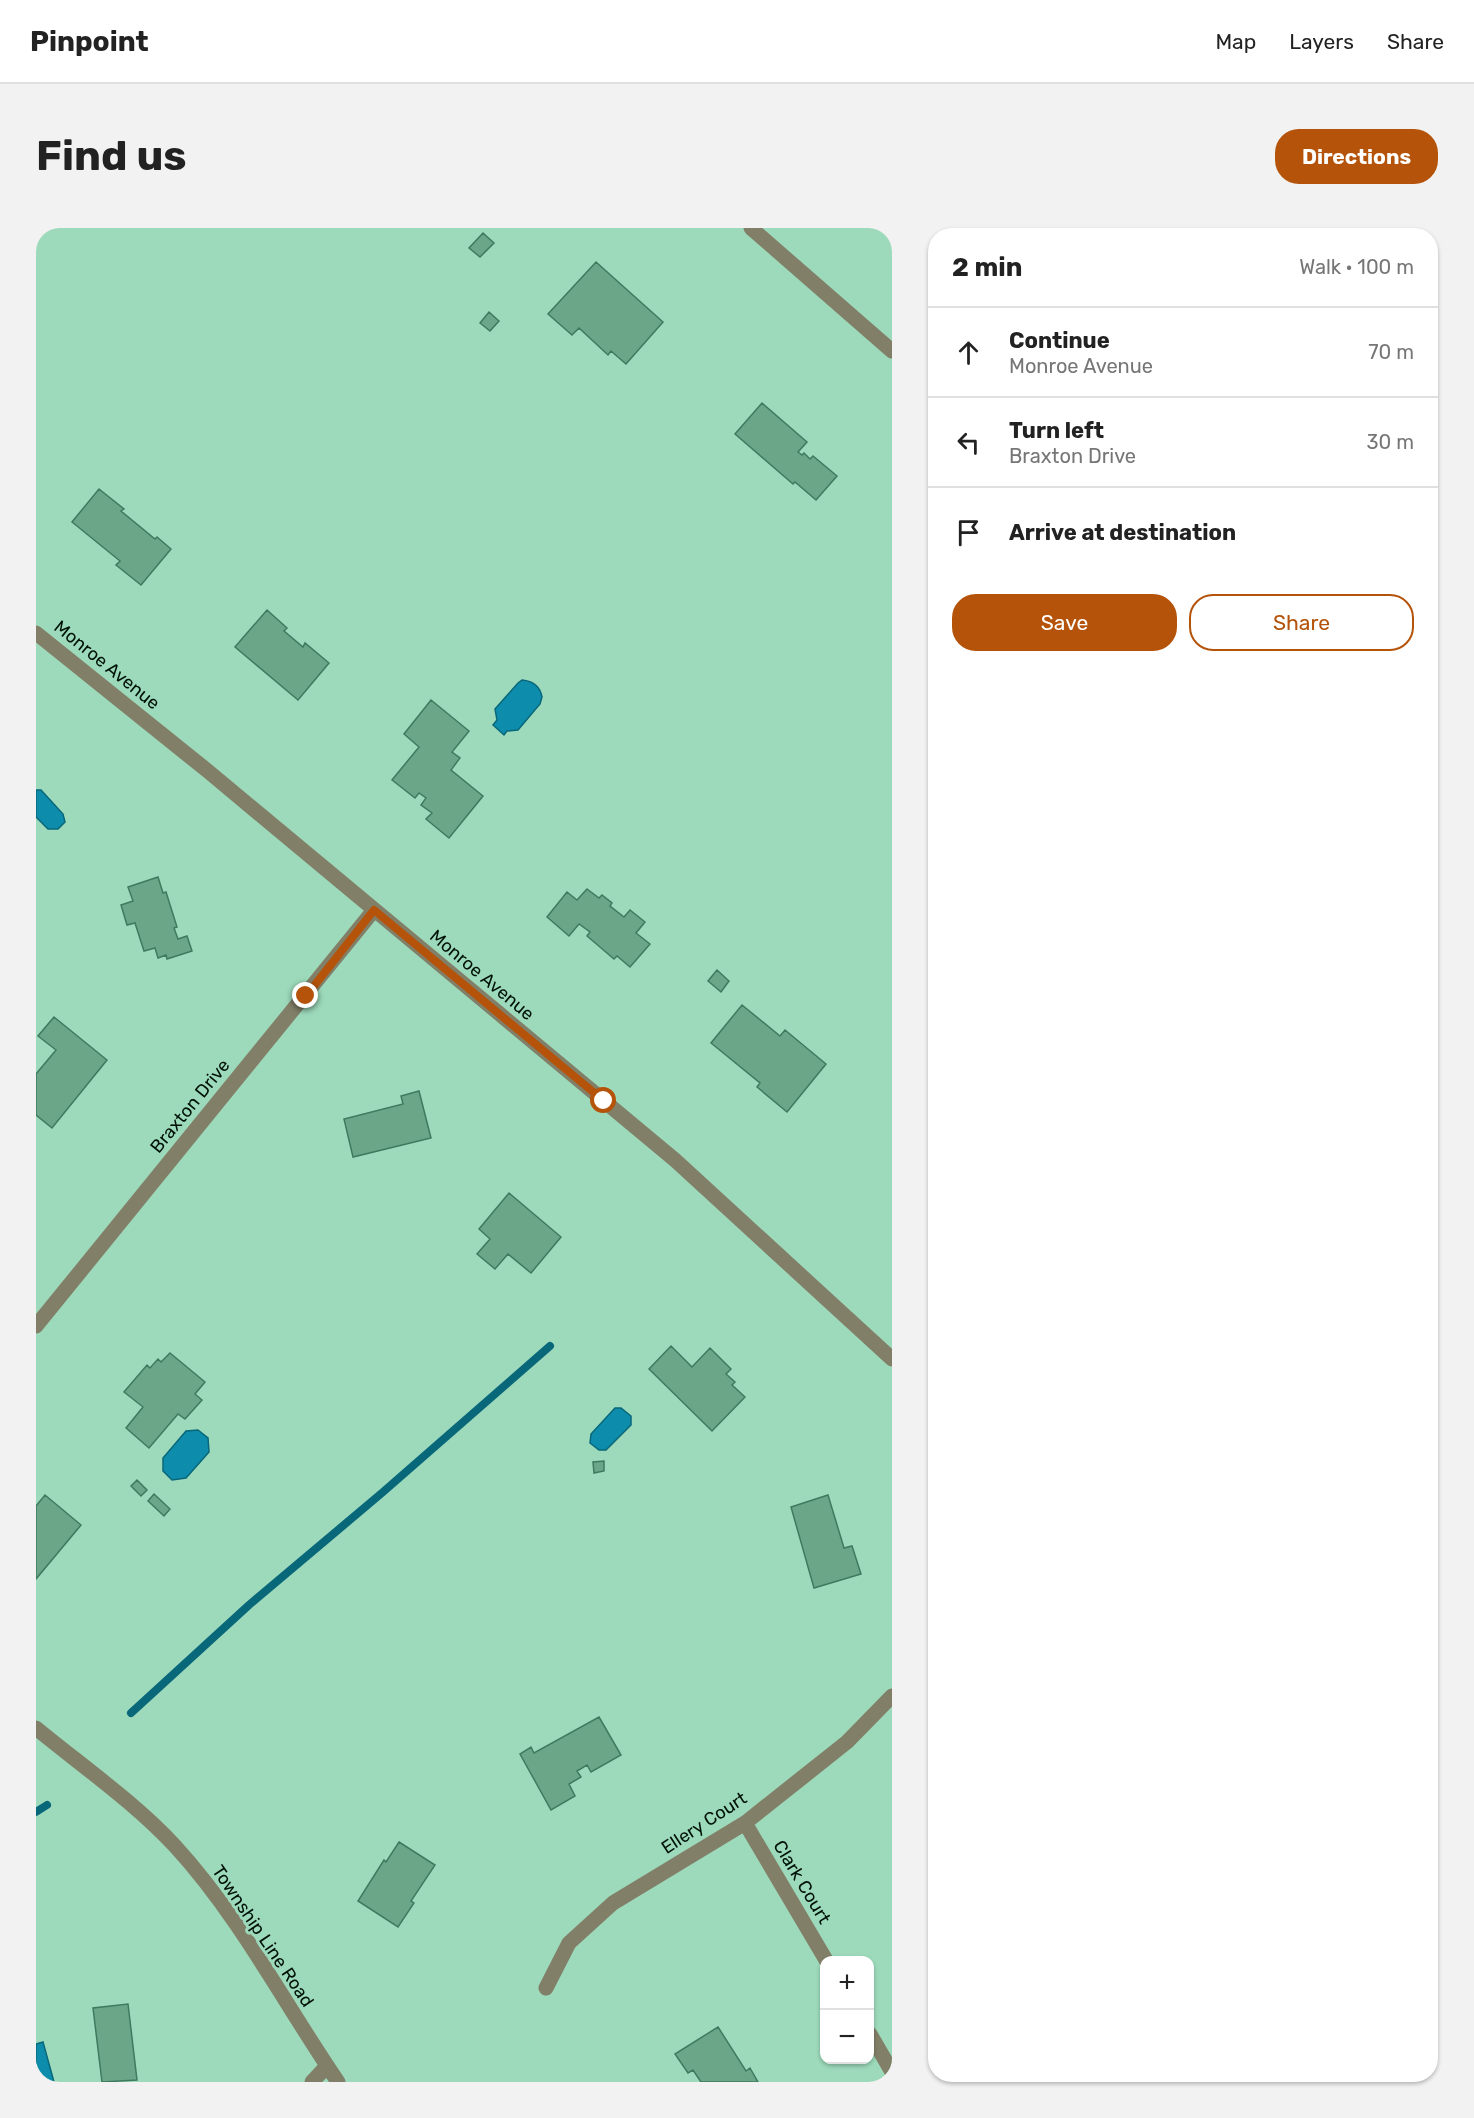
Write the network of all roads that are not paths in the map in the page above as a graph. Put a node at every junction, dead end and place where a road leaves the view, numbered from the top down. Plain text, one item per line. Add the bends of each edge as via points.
1 (751, 228) edge
2 (892, 351) edge
3 (36, 633) edge
4 (374, 910) junction
5 (36, 1326) edge
6 (892, 1359) edge
7 (892, 1696) edge
8 (36, 1728) edge
9 (745, 1823) junction
10 (824, 1956) edge
11 (546, 1988) dead end
12 (874, 2041) edge
13 (327, 2066) junction
14 (892, 2072) edge
15 (312, 2082) edge
16 (338, 2082) edge

1 - 2 street
3 - 4 street, Monroe Avenue
4 - 5 street, Braxton Drive
4 - 6 street, Monroe Avenue via 675,1160
7 - 9 street, Ellery Court via 847,1742
8 - 13 street, Township Line Road via 131,1805 204,1880 246,1938
9 - 10 street, Clark Court
9 - 11 street, Ellery Court via 613,1903 569,1943
12 - 14 street
13 - 15 street
13 - 16 street, Township Line Road

